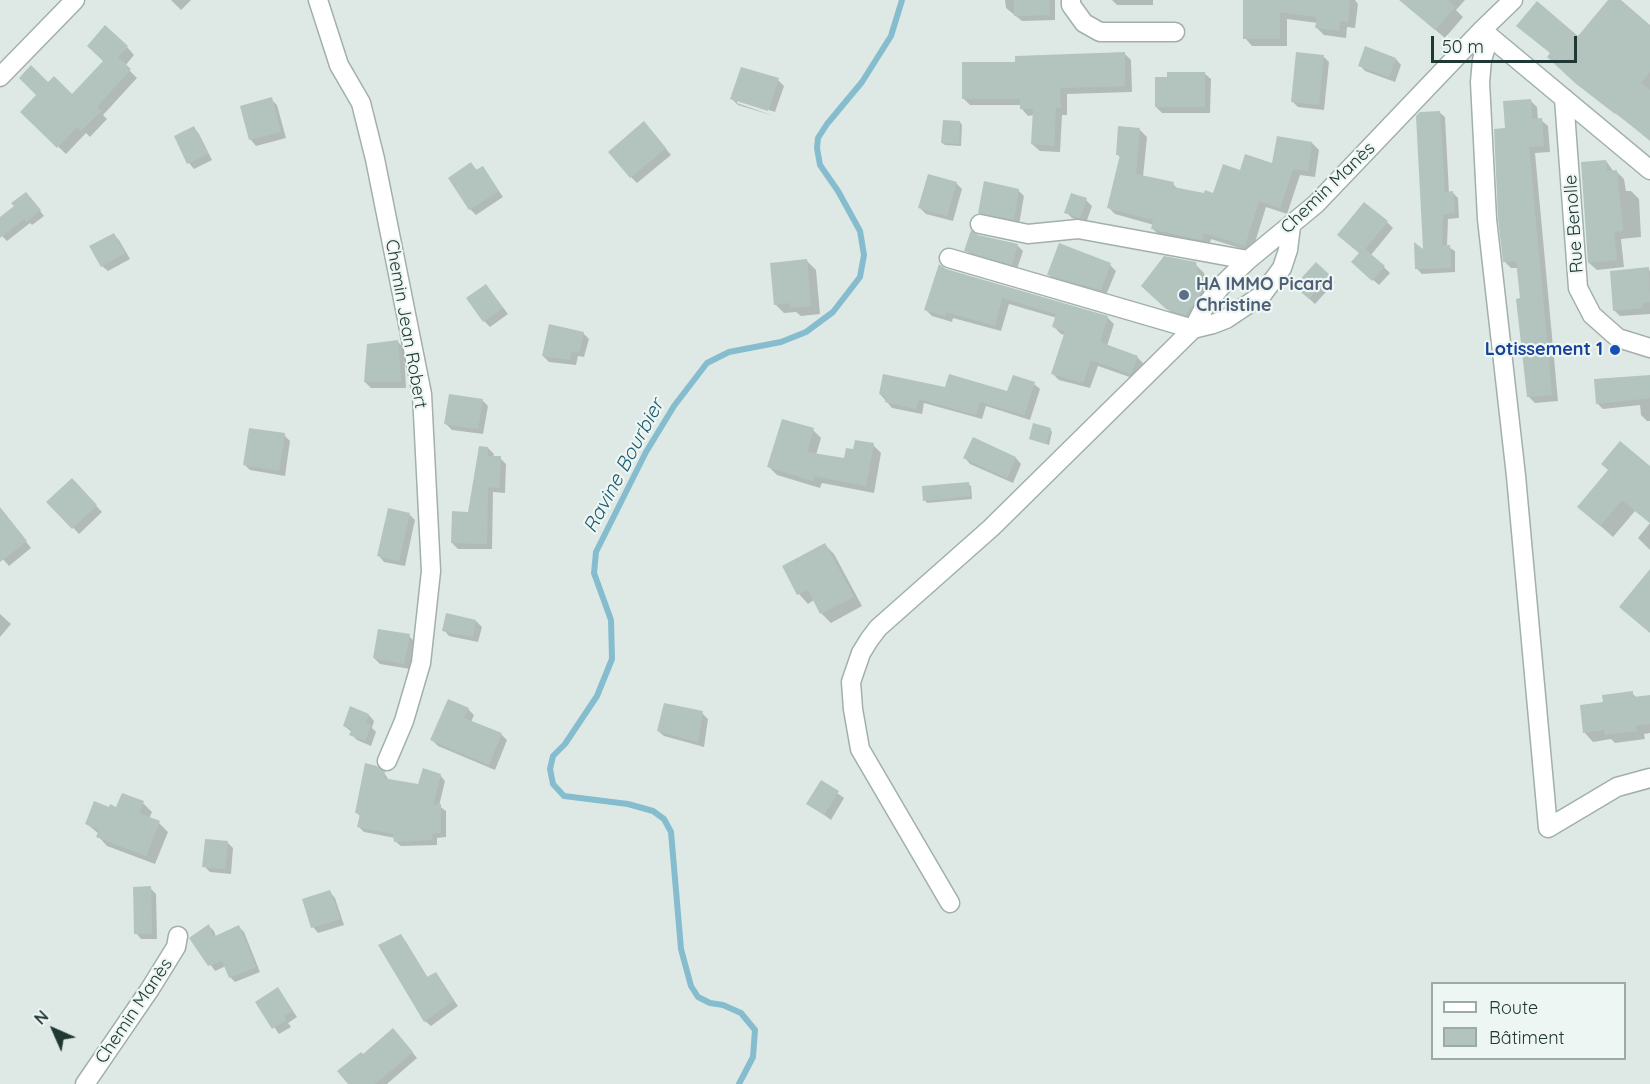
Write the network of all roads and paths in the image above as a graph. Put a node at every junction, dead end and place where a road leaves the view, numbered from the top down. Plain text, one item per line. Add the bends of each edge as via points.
1 (75, 0) edge
2 (318, 0) edge
3 (1071, 0) edge
4 (1513, 0) edge
5 (1175, 32) dead end
6 (1485, 33) junction
7 (0, 77) edge
8 (1564, 98) junction
9 (1650, 170) edge
10 (980, 224) dead end
11 (1291, 226) junction
12 (949, 258) dead end
13 (1248, 260) junction
14 (1194, 329) junction
15 (1650, 348) edge
16 (387, 762) dead end
17 (1650, 778) edge
18 (950, 903) dead end
19 (178, 936) dead end
20 (85, 1084) edge

1 - 7 street
2 - 16 street, Chemin Jean Robert via 339,65 361,103 422,394 431,571 421,663
3 - 5 street via 1084,23 1100,32
4 - 6 street, Chemin Manès
6 - 8 street
6 - 11 street, Chemin Manès
6 - 17 street via 1480,82 1487,219 1515,465 1548,828 1617,787
8 - 9 street
8 - 15 street, Rue Benolle via 1578,288 1592,315 1618,338
10 - 13 street via 1028,234 1078,229
11 - 13 street, Chemin Manès
11 - 14 street via 1282,268 1262,295 1226,319
12 - 14 street
13 - 14 street, Chemin Manès via 1205,306
14 - 18 street, Chemin Manès via 991,528 878,628 861,653 851,682 860,749
19 - 20 street, Chemin Manès via 176,947 150,989

